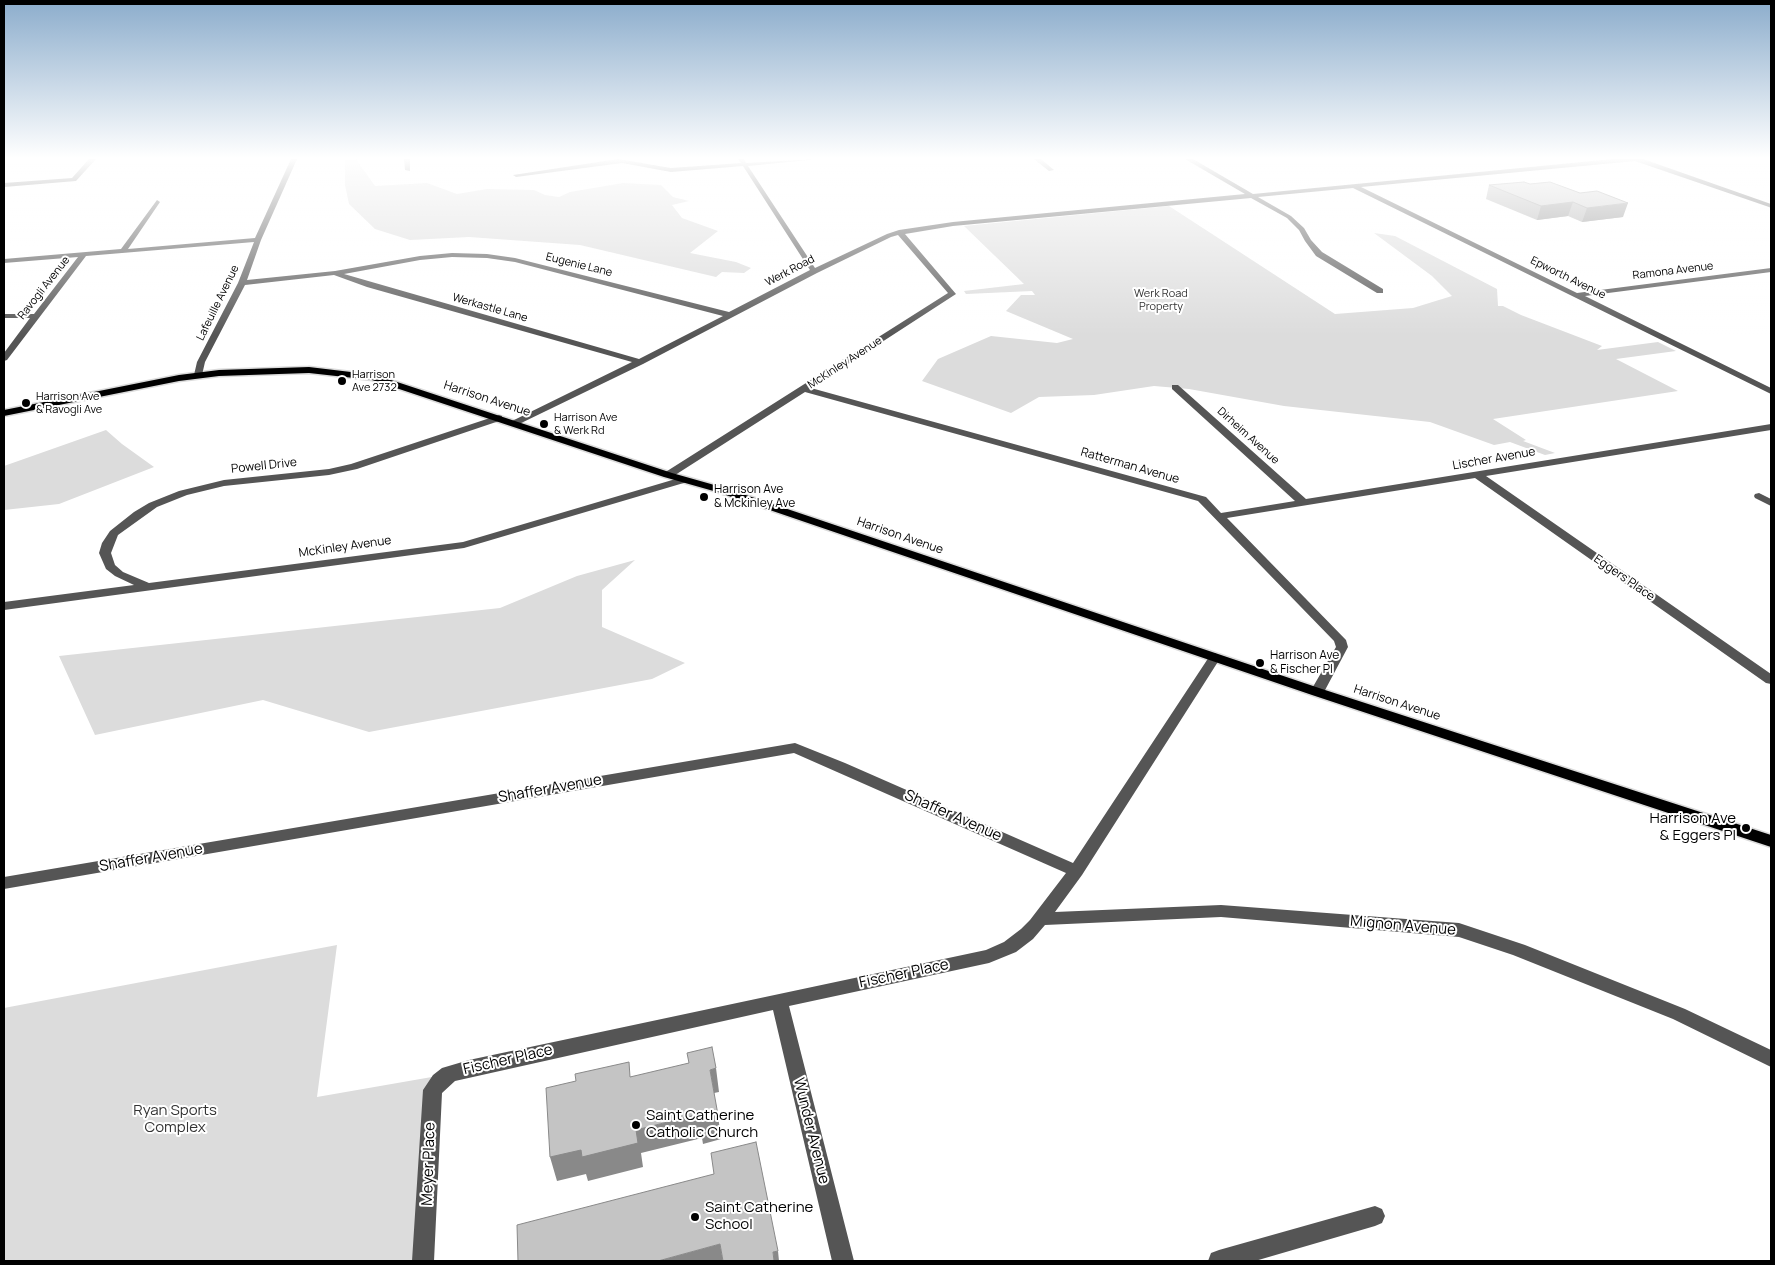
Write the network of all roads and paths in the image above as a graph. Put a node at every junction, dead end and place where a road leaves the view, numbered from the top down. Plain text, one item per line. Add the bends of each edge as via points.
1 (146, 218) edge
2 (268, 218) edge
3 (779, 218) edge
4 (1014, 218) edge
5 (1288, 218) edge
6 (1420, 218) edge
7 (899, 232) junction
8 (258, 240) junction
9 (123, 251) junction
10 (83, 255) junction
11 (4, 261) edge
12 (1771, 270) edge
13 (814, 271) junction
14 (335, 273) junction
15 (242, 283) junction
16 (1380, 291) dead end
17 (1578, 295) junction
18 (730, 315) junction
19 (4, 316) edge
20 (37, 316) junction
21 (5, 355) edge
22 (640, 362) junction
23 (198, 375) junction
24 (1175, 387) dead end
25 (805, 389) junction
26 (1771, 391) edge
27 (4, 413) edge
28 (499, 418) junction
29 (515, 423) junction
30 (1771, 427) edge
31 (668, 475) junction
32 (1478, 475) junction
33 (683, 480) junction
34 (1759, 496) dead end
35 (1304, 503) junction
36 (1771, 503) edge
37 (1220, 516) junction
38 (147, 587) junction
39 (4, 606) edge
40 (1216, 657) junction
41 (1771, 680) edge
42 (1317, 692) junction
43 (1771, 841) edge
44 (1076, 871) junction
45 (4, 883) edge
46 (1040, 919) junction
47 (779, 1000) junction
48 (1771, 1059) edge
49 (449, 1074) joint
50 (1375, 1216) dead end
51 (423, 1261) edge
52 (843, 1261) edge
53 (1219, 1261) edge

1 - 9 street
2 - 8 street, Lafeuille Avenue
3 - 13 street
4 - 7 street, Werk Road
5 - 16 street via 1302,229 1312,248
6 - 17 street, Epworth Avenue
7 - 13 street, Werk Road
7 - 25 street, McKinley Avenue via 952,294
8 - 9 street
8 - 15 street, Lafeuille Avenue
9 - 10 street
10 - 11 street
10 - 20 street, Ravogli Avenue
12 - 17 street, Ramona Avenue
13 - 18 street, Werk Road
14 - 15 street, Eugenie Lane
14 - 18 street, Eugenie Lane via 420,258 487,256
14 - 22 street, Werkastle Lane
15 - 23 street, Lafeuille Avenue via 201,362
17 - 26 street, Epworth Avenue
18 - 22 street, Werk Road
19 - 20 street
20 - 21 street, Ravogli Avenue
22 - 29 street, Werk Road
23 - 27 main road, Harrison Avenue
23 - 28 main road, Harrison Avenue via 269,370 342,372 379,379
24 - 35 street, Dirheim Avenue
25 - 31 street, McKinley Avenue
25 - 37 street, Ratterman Avenue via 1202,499
28 - 29 main road, Harrison Avenue
28 - 38 street, Powell Drive via 353,467 224,483 153,505 114,533 105,552 110,567
29 - 31 main road, Harrison Avenue
30 - 32 street, Lischer Avenue
31 - 33 main road, Harrison Avenue
32 - 35 street, Lischer Avenue
32 - 41 street, Eggers Place
33 - 38 street, McKinley Avenue via 464,545
33 - 40 main road, Harrison Avenue
34 - 36 street
35 - 37 street, Lischer Avenue
37 - 42 street, Ratterman Avenue via 1340,640 1342,647
38 - 39 street, McKinley Avenue
40 - 42 main road, Harrison Avenue
40 - 44 street, Fischer Place
42 - 43 main road, Harrison Avenue
44 - 45 street, Shaffer Avenue via 795,748
44 - 46 street, Fischer Place
46 - 47 street, Fischer Place via 1010,947 989,956
46 - 48 street, Mignon Avenue via 1221,912 1459,930 1519,950 1679,1014
47 - 49 street, Fischer Place
47 - 52 street, Wunder Avenue
49 - 51 street, Meyer Place via 434,1090
50 - 53 street

